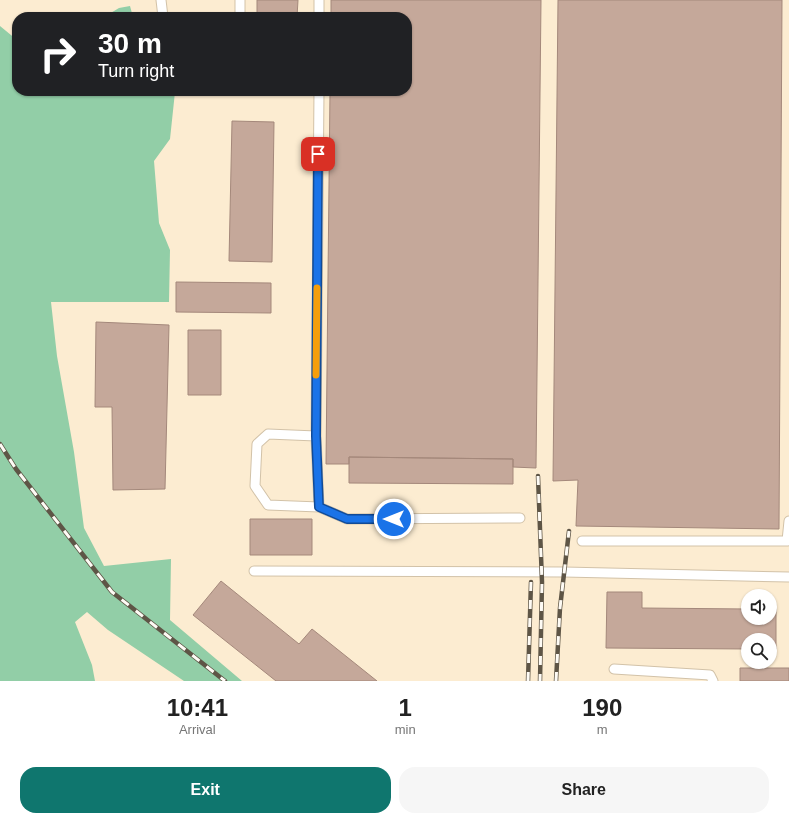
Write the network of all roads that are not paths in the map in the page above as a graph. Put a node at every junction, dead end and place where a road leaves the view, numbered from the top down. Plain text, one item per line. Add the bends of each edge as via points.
1 (161, 0) edge
2 (240, 0) edge
3 (319, 0) edge
4 (162, 12) edge
5 (240, 12) edge
6 (319, 12) edge
7 (319, 96) edge
8 (316, 436) junction
9 (319, 507) junction
10 (520, 518) dead end
11 (789, 521) edge
12 (582, 541) dead end
13 (254, 571) dead end
14 (789, 577) edge
15 (614, 670) dead end
16 (714, 681) edge

1 - 4 lane
2 - 5 lane
3 - 6 lane
7 - 8 lane
8 - 9 lane
8 - 9 lane via 268,434 257,444 255,486 268,505
9 - 10 lane via 347,519
11 - 12 lane via 787,541
13 - 14 lane via 564,572
15 - 16 lane via 710,675

